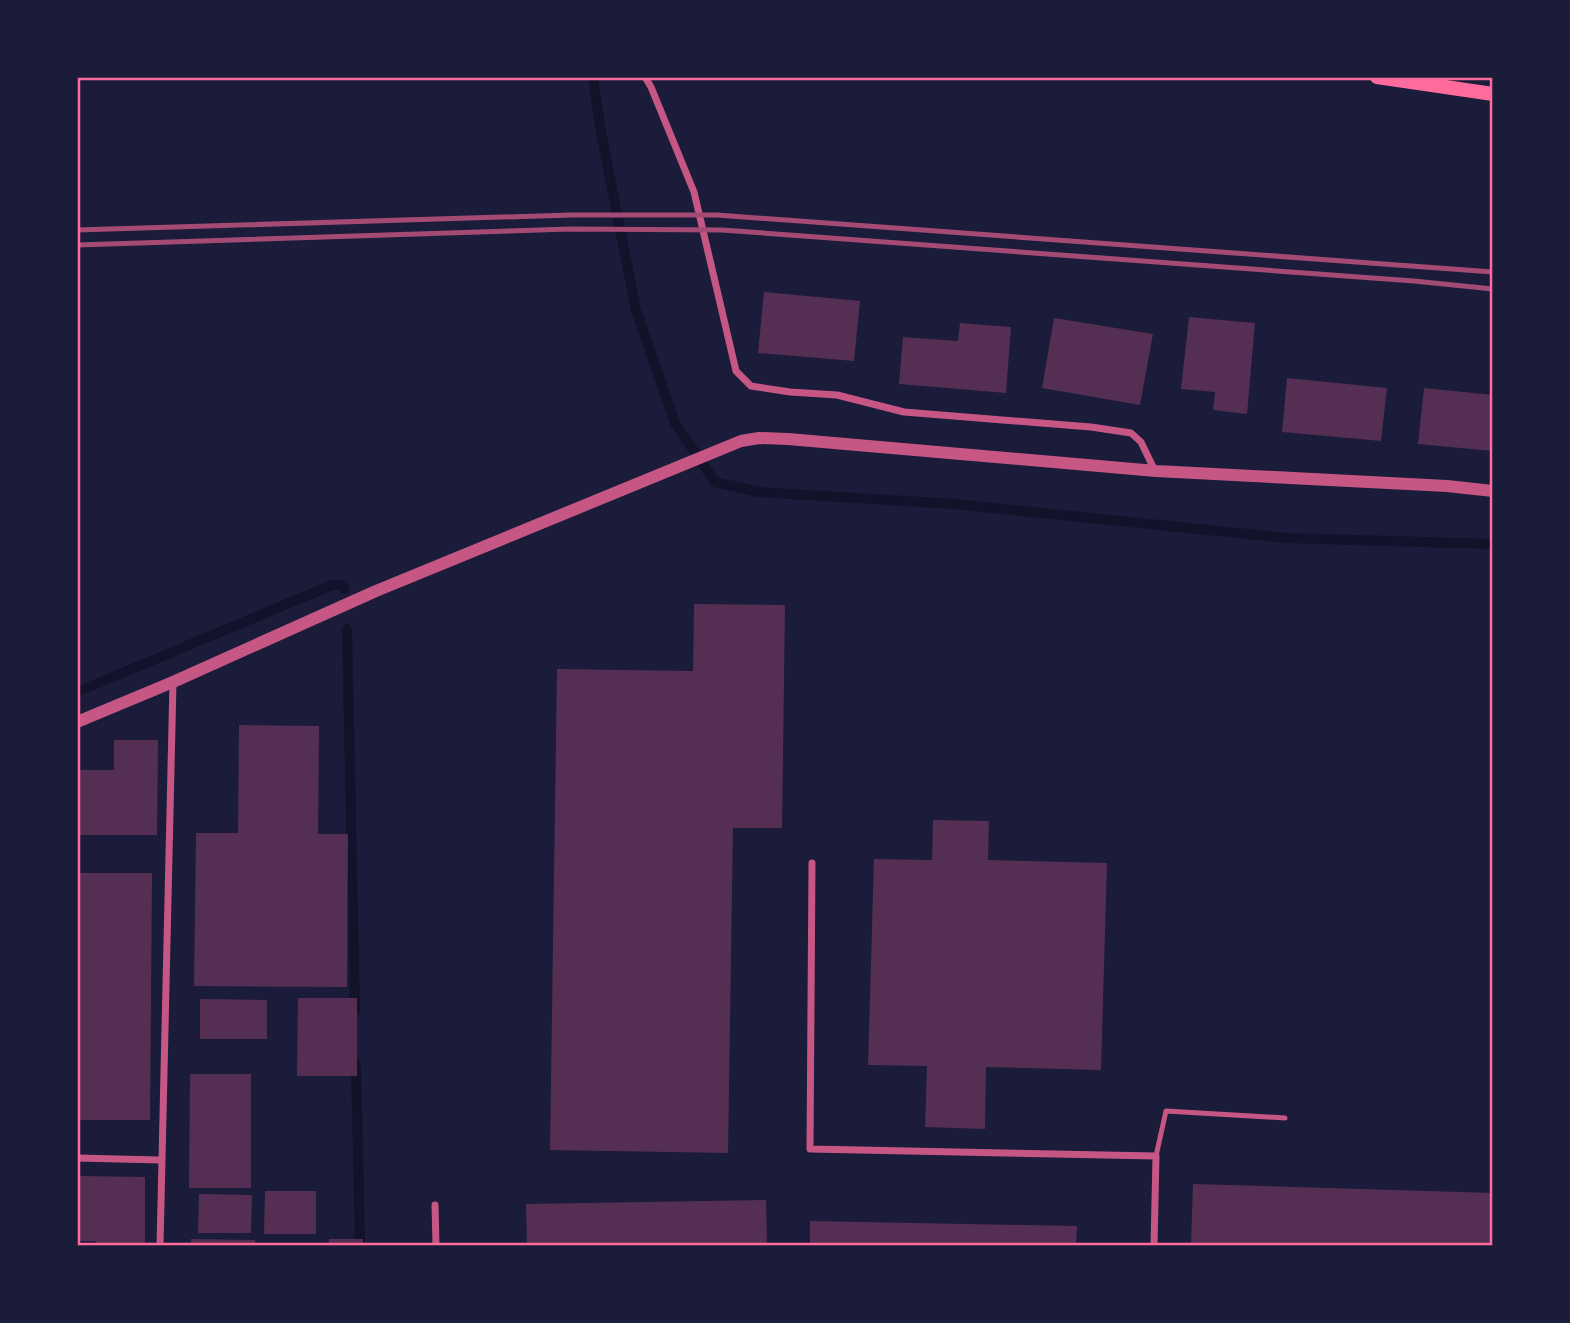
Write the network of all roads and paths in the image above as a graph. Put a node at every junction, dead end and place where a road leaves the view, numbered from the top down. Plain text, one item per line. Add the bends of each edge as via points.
1 (645, 77) edge
2 (1377, 77) edge
3 (1493, 94) edge
4 (1156, 471) junction
5 (1493, 491) edge
6 (173, 682) junction
7 (77, 722) edge
8 (812, 863) dead end
9 (1285, 1118) dead end
10 (1156, 1156) junction
11 (77, 1158) edge
12 (160, 1160) junction
13 (435, 1205) dead end
14 (160, 1246) edge
15 (436, 1246) edge
16 (1154, 1246) edge

1 - 4 street via 694,192 736,371 751,386 837,395 904,412 1131,433
2 - 3 main road
4 - 5 street
4 - 6 street via 759,438 724,446 651,476
6 - 7 street
6 - 12 street
8 - 10 street via 810,1149
9 - 10 lane via 1166,1111
10 - 16 street
11 - 12 street
12 - 14 street
13 - 15 street

